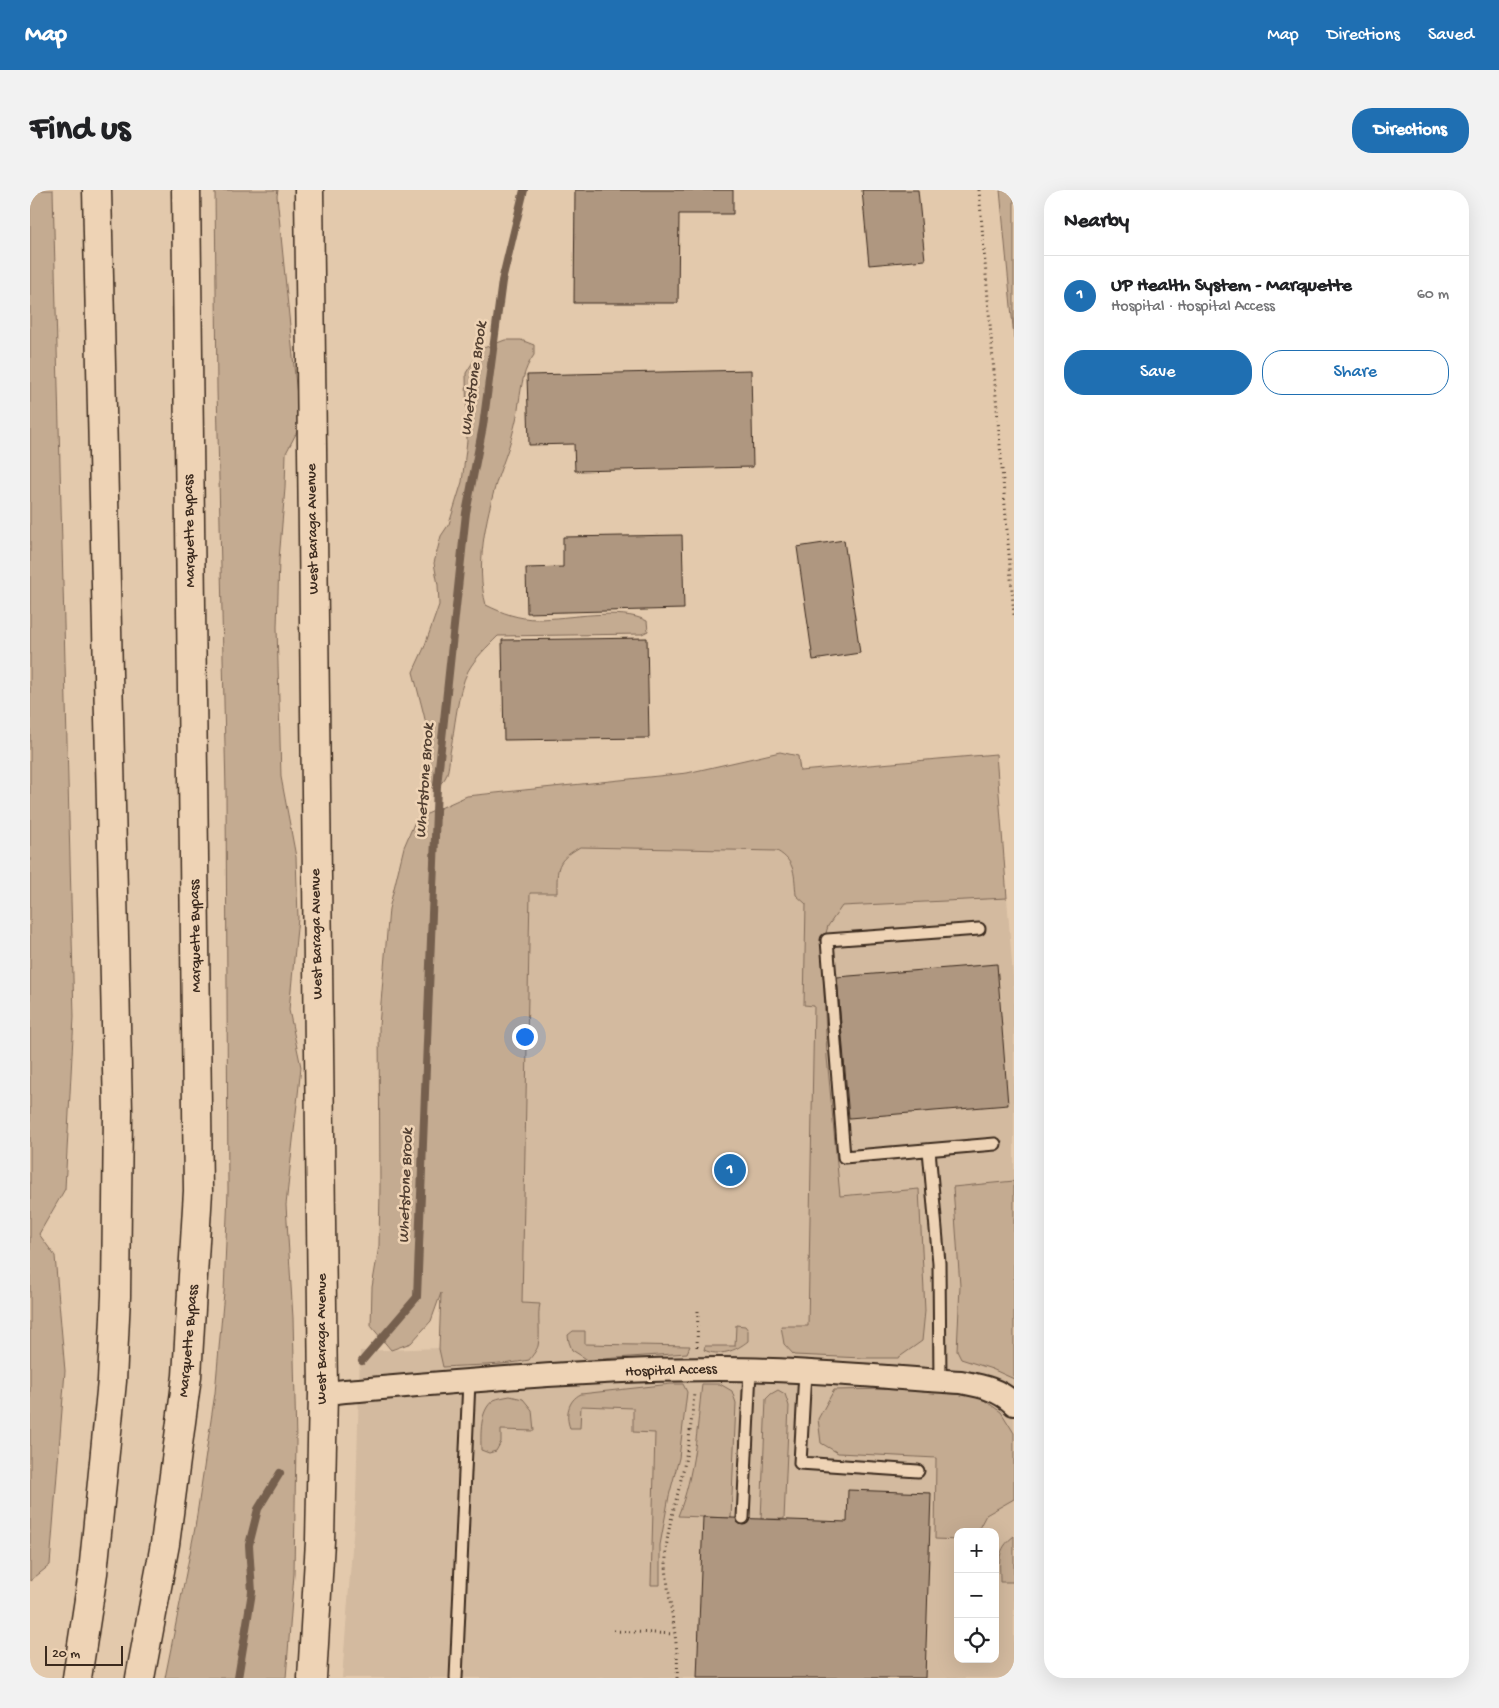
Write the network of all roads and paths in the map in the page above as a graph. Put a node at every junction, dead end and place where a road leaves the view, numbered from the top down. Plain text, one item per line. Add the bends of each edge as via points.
1 (97, 190) edge
2 (186, 190) edge
3 (309, 190) edge
4 (979, 190) edge
5 (1014, 615) edge
6 (979, 929) dead end
7 (995, 1144) dead end
8 (929, 1150) junction
9 (698, 1310) dead end
10 (696, 1370) junction
11 (750, 1370) junction
12 (806, 1372) junction
13 (469, 1381) junction
14 (940, 1381) junction
15 (323, 1393) junction
16 (1014, 1404) edge
17 (918, 1471) dead end
18 (743, 1518) dead end
19 (614, 1631) dead end
20 (674, 1634) junction
21 (77, 1678) edge
22 (140, 1678) edge
23 (312, 1678) edge
24 (456, 1678) edge
25 (677, 1678) edge

1 - 21 main road via 118,1112 116,1296 112,1380 93,1573
2 - 22 main road, Marquette Bypass via 198,1191 185,1394 165,1544
3 - 15 main road, West Baraga Avenue
4 - 5 path
6 - 8 lane via 827,940 844,1157
7 - 8 lane
8 - 14 lane via 939,1263
9 - 10 path
10 - 11 street, Hospital Access
10 - 13 street, Hospital Access
10 - 20 path via 688,1443 666,1552
11 - 12 street, Hospital Access
11 - 18 lane
12 - 14 street, Hospital Access
12 - 17 lane via 800,1464
13 - 15 street, Hospital Access
13 - 24 lane
14 - 16 street, Hospital Access via 983,1387 998,1392
15 - 23 main road, West Baraga Avenue via 320,1541
19 - 20 path
20 - 25 path

